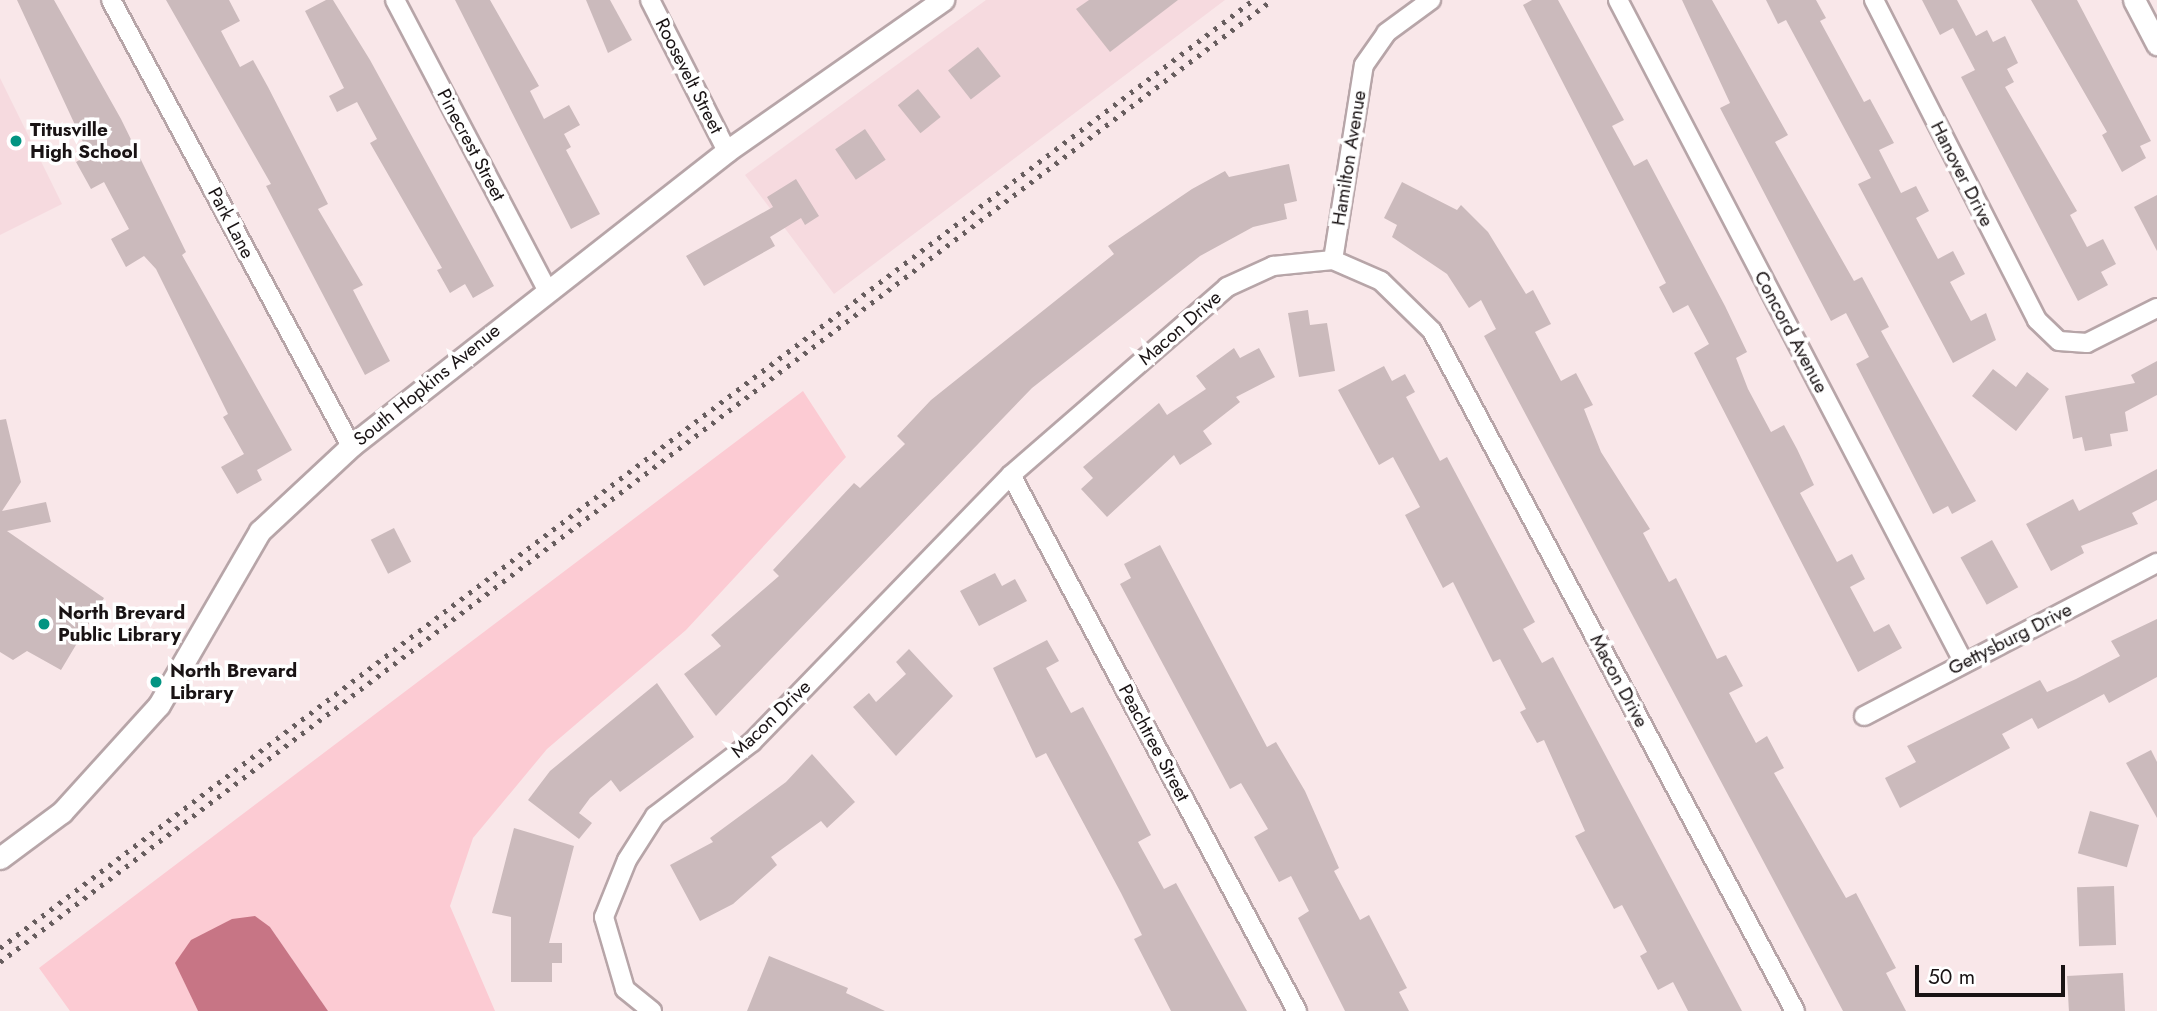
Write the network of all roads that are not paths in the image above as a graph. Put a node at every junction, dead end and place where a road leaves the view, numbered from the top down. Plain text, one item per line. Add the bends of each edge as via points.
1 (111, 0) edge
2 (395, 0) edge
3 (650, 0) edge
4 (1430, 0) edge
5 (1618, 0) edge
6 (1874, 0) edge
7 (2134, 0) edge
8 (933, 3) edge
9 (2157, 44) edge
10 (727, 151) junction
11 (1333, 260) junction
12 (547, 289) junction
13 (2157, 308) edge
14 (351, 446) junction
15 (1011, 475) junction
16 (2157, 563) edge
17 (1964, 663) junction
18 (1864, 716) dead end
19 (0, 858) edge
20 (652, 1011) edge
21 (1297, 1011) edge
22 (1795, 1011) edge

1 - 14 street, Park Lane
2 - 12 street, Pinecrest Street
3 - 10 street, Roosevelt Street
4 - 11 street, Hamilton Avenue via 1386,33 1364,65
5 - 17 street, Concord Avenue
6 - 13 street, Hanover Drive via 2037,320 2059,341 2087,343
7 - 9 street
8 - 10 street, South Hopkins Avenue
10 - 12 street, South Hopkins Avenue
11 - 15 street, Macon Drive via 1273,265 1227,287
11 - 22 street, Macon Drive via 1381,281 1432,331
12 - 14 street, South Hopkins Avenue
14 - 19 street, South Hopkins Avenue via 260,531 159,705 62,812
15 - 20 street, Macon Drive via 752,742 655,816 627,860 604,917 625,989
15 - 21 street, Peachtree Street
16 - 17 street, Gettysburg Drive
17 - 18 street, Gettysburg Drive

